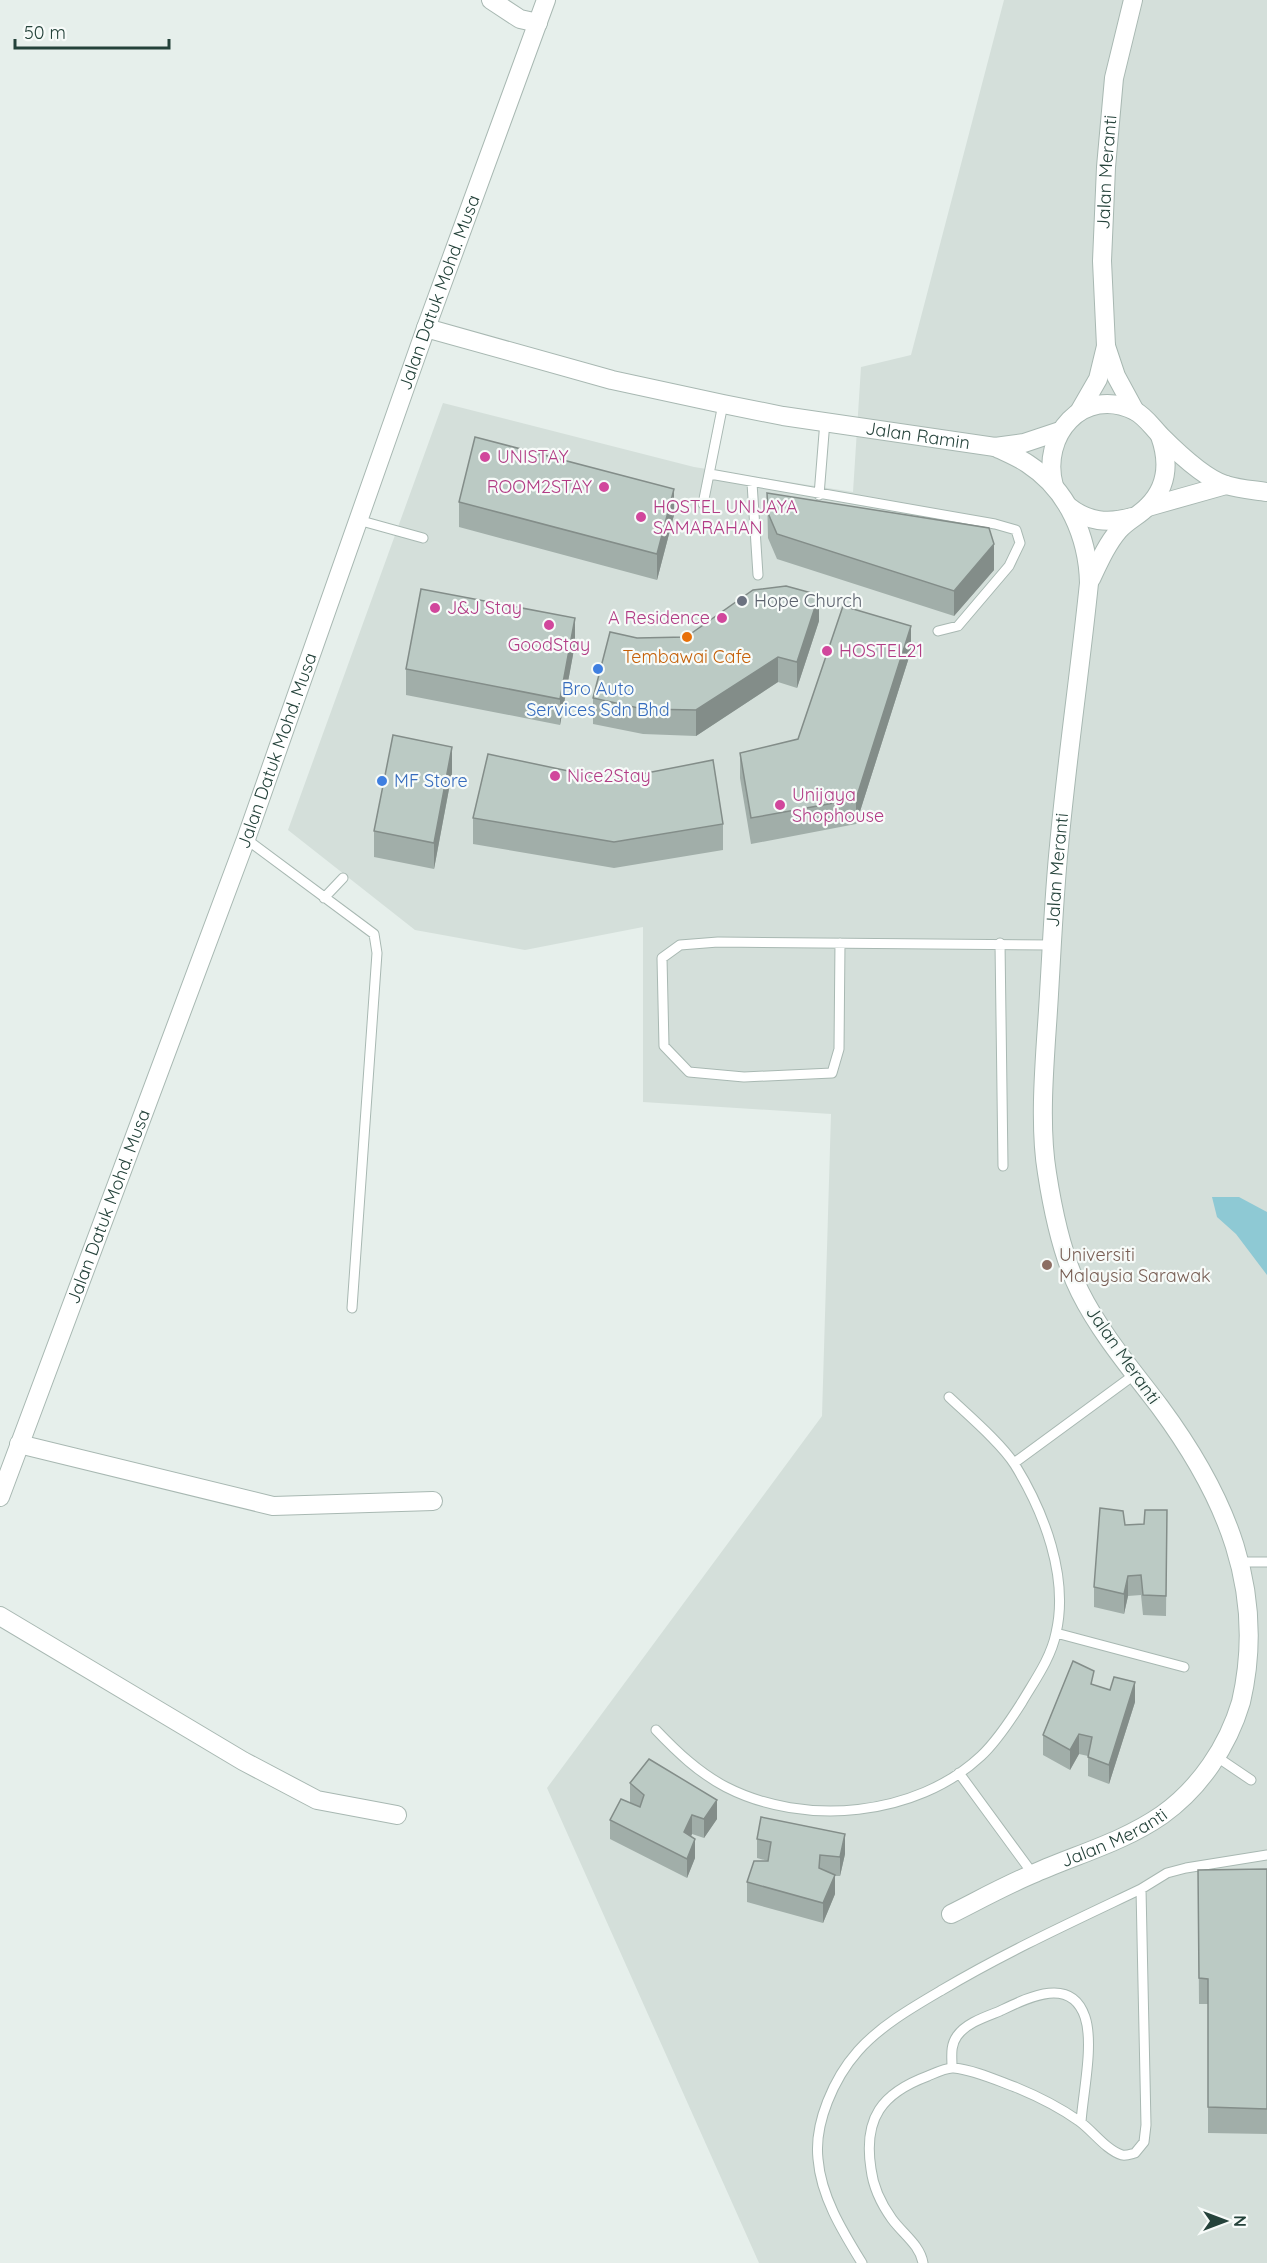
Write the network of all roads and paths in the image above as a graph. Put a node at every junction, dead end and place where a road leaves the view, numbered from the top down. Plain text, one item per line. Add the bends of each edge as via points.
1 (491, 0) edge
2 (546, 0) edge
3 (1133, 0) edge
4 (538, 23) junction
5 (426, 328) junction
6 (1106, 346) junction
7 (723, 404) junction
8 (1135, 411) junction
9 (1079, 412) junction
10 (833, 422) junction
11 (1060, 431) junction
12 (1160, 435) junction
13 (995, 447) junction
14 (710, 474) junction
15 (752, 483) junction
16 (1226, 485) junction
17 (1054, 486) junction
18 (1267, 492) edge
19 (819, 495) junction
20 (1064, 502) junction
21 (703, 504) dead end
22 (1141, 512) junction
23 (358, 520) junction
24 (423, 538) dead end
25 (758, 575) dead end
26 (1089, 583) junction
27 (938, 631) dead end
28 (246, 839) junction
29 (343, 878) dead end
30 (324, 898) junction
31 (840, 943) junction
32 (1000, 943) junction
33 (1052, 945) junction
34 (1003, 1166) dead end
35 (352, 1308) dead end
36 (1134, 1375) junction
37 (949, 1397) dead end
38 (19, 1444) junction
39 (1014, 1463) junction
40 (0, 1497) edge
41 (433, 1501) dead end
42 (1244, 1562) junction
43 (1267, 1562) edge
44 (0, 1616) edge
45 (1056, 1633) junction
46 (1184, 1667) dead end
47 (656, 1730) dead end
48 (1217, 1757) junction
49 (959, 1773) junction
50 (1251, 1780) dead end
51 (397, 1815) dead end
52 (1267, 1856) edge
53 (1033, 1874) junction
54 (1141, 1888) junction
55 (951, 1914) dead end
56 (952, 2067) junction
57 (1080, 2122) junction
58 (862, 2263) edge
59 (924, 2263) edge

1 - 4 street via 520,19
2 - 4 street, Jalan Datuk Mohd. Musa
3 - 6 street, Jalan Meranti via 1114,78 1106,167 1102,261
4 - 5 street, Jalan Datuk Mohd. Musa
5 - 7 street, Jalan Ramin via 612,380
5 - 23 street, Jalan Datuk Mohd. Musa
6 - 8 street via 1116,376
6 - 9 street via 1098,379
7 - 10 street, Jalan Ramin
7 - 14 lane
8 - 9 street via 1116,405
8 - 12 street
9 - 11 street
10 - 13 street, Jalan Ramin
10 - 19 lane
11 - 13 street via 1024,443
11 - 17 street via 1050,458
12 - 16 street via 1209,476
12 - 22 street via 1166,453 1166,473 1160,491
13 - 17 street via 1027,463
14 - 15 lane
14 - 21 lane
15 - 19 lane
15 - 25 lane
16 - 18 street
16 - 22 street
17 - 20 street
19 - 27 lane via 1016,530 1020,543 1009,566 958,626
20 - 22 street via 1078,514 1096,521 1115,522
20 - 26 street via 1086,544
22 - 26 street via 1108,545
23 - 24 lane
23 - 28 street, Jalan Datuk Mohd. Musa
26 - 33 street, Jalan Meranti via 1059,845
28 - 30 lane
28 - 38 street, Jalan Datuk Mohd. Musa
29 - 30 lane
30 - 35 lane via 374,934 377,952
31 - 31 lane via 680,945 662,958 664,1046 689,1072 744,1077 832,1073 839,1049
31 - 32 lane
32 - 33 lane
32 - 34 lane
33 - 36 street, Jalan Meranti via 1046,1049 1046,1170 1078,1289
36 - 39 lane
36 - 42 street, Jalan Meranti via 1209,1481
37 - 39 lane
38 - 40 street, Jalan Datuk Mohd. Musa
38 - 41 street via 273,1506
39 - 45 lane via 1040,1512 1055,1563 1059,1601
42 - 43 lane
42 - 48 street, Jalan Meranti via 1252,1654 1239,1710
44 - 51 street via 243,1761 317,1800
45 - 46 lane
45 - 49 lane via 1047,1659 1010,1722 982,1755
47 - 49 lane via 704,1774 726,1787 784,1808 865,1808 921,1792
48 - 50 lane
48 - 53 street, Jalan Meranti via 1164,1813 1121,1839
49 - 53 lane
52 - 54 lane via 1186,1868 1167,1873
53 - 55 street, Jalan Meranti
54 - 57 lane via 1144,2142 1136,2154 1123,2155
54 - 58 lane via 981,1967 931,1997 858,2050 845,2067 821,2122 818,2160 832,2210
56 - 57 lane via 1017,2088
56 - 57 lane via 951,2049 971,2024 1034,1995 1059,1992 1077,2001 1085,2017 1088,2036
56 - 59 lane via 890,2094 878,2109 869,2144 871,2171 883,2205 919,2250

